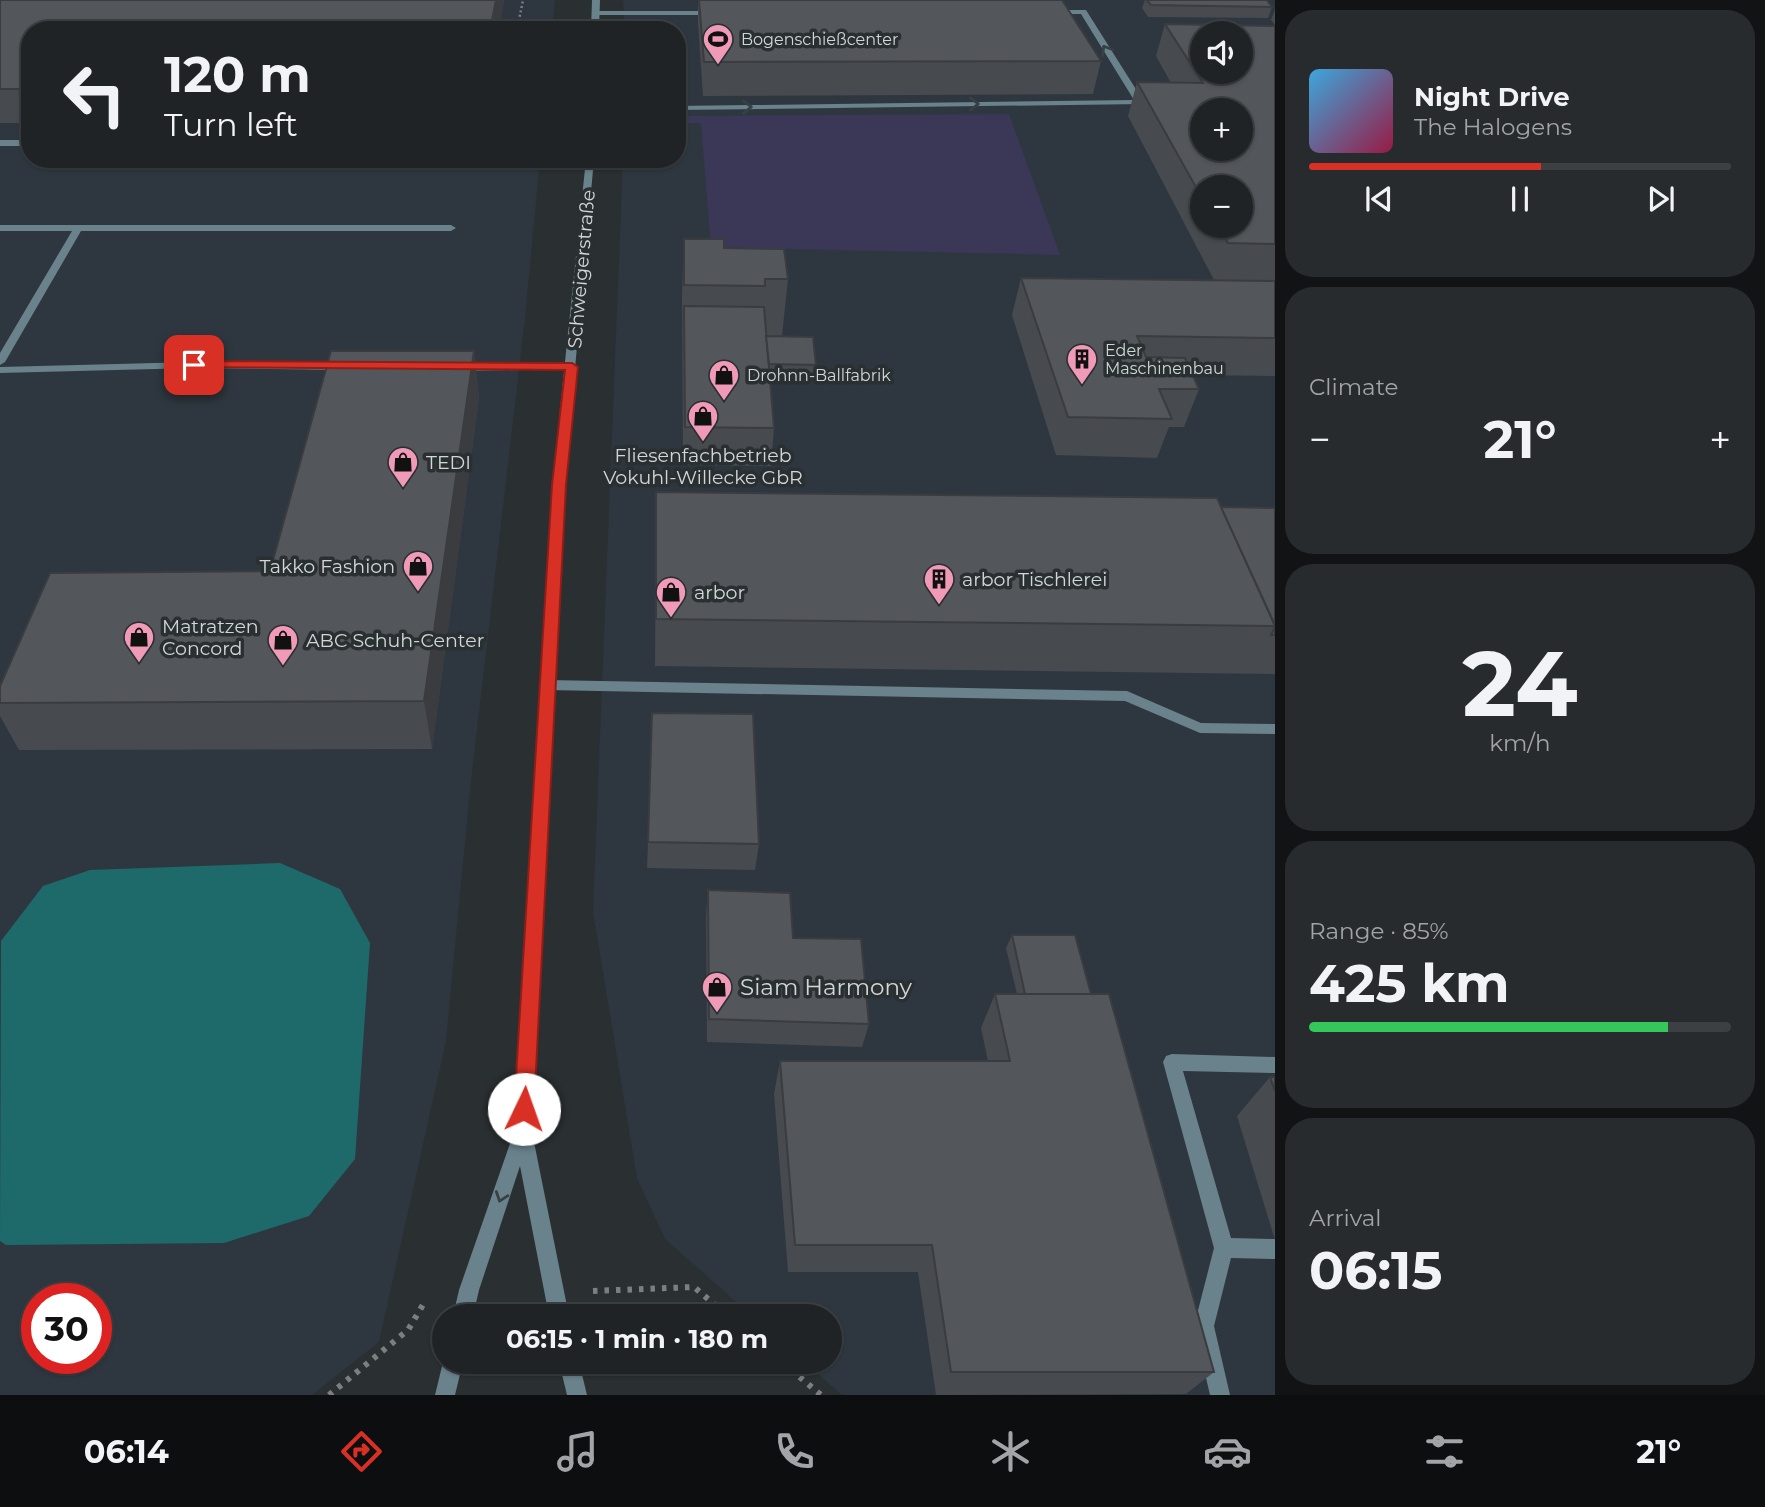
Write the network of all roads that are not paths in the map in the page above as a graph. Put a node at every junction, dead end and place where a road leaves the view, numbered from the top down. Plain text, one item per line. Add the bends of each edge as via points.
1 (596, 0) edge
2 (730, 12) edge
3 (1042, 12) edge
4 (596, 13) junction
5 (596, 21) edge
6 (686, 108) edge
7 (0, 143) edge
8 (21, 143) edge
9 (589, 168) edge
10 (0, 228) edge
11 (78, 228) junction
12 (451, 228) dead end
13 (0, 362) edge
14 (365, 367) edge
15 (572, 367) junction
16 (446, 368) edge
17 (0, 370) edge
18 (547, 685) junction
19 (1275, 729) edge
20 (1275, 1065) edge
21 (523, 1132) junction
22 (1224, 1248) junction
23 (1275, 1248) edge
24 (466, 1304) edge
25 (557, 1304) edge
26 (450, 1374) edge
27 (572, 1374) edge
28 (446, 1395) edge
29 (577, 1395) edge
30 (1220, 1395) edge

1 - 4 street
2 - 4 street
6 -> 3 street via 1140,102 1083,12
4 - 5 street
7 - 8 street
9 - 15 street, Schweigerstraße
10 - 11 street
11 - 12 street
11 - 13 street
14 - 17 street
15 - 16 street
15 - 18 street, Schweigerstraße via 559,477
18 - 19 street via 1127,696 1200,728
18 - 21 street, Schweigerstraße
20 - 22 street via 1172,1062
21 -> 24 street, Schweigerstraße
21 - 25 street, Schweigerstraße
22 - 23 street
22 - 30 street via 1204,1326
26 - 28 street
27 - 29 street

